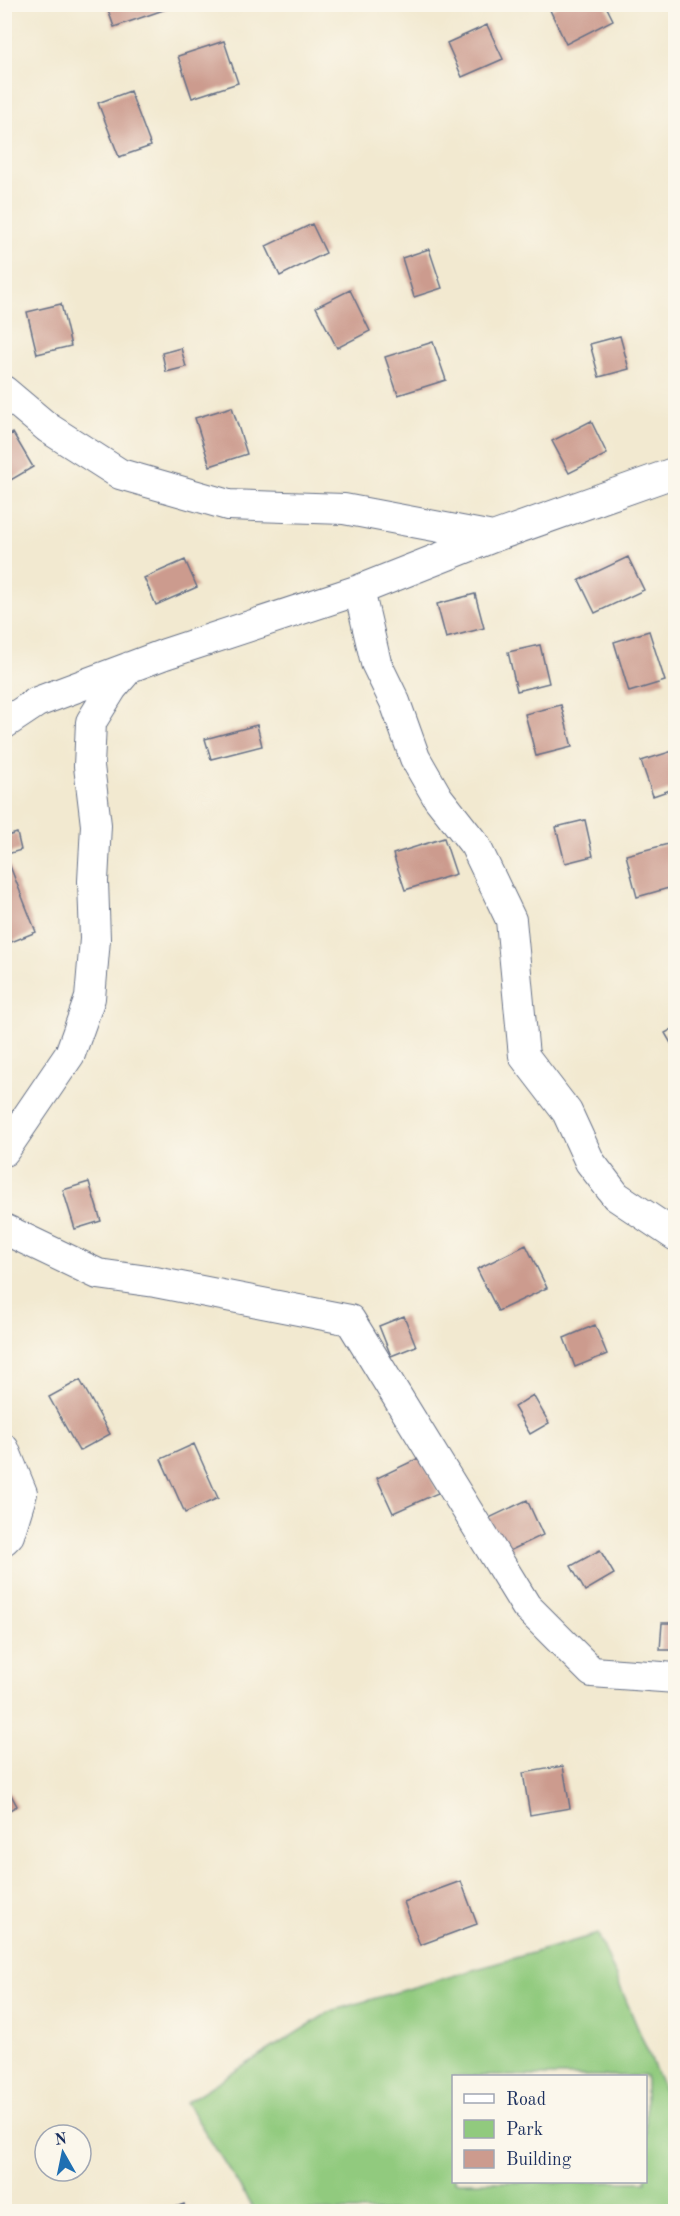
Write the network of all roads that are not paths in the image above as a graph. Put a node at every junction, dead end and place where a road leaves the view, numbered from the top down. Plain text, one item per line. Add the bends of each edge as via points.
1 (4, 391) edge
2 (675, 472) edge
3 (493, 537) junction
4 (359, 590) junction
5 (130, 667) junction
6 (4, 724) edge
7 (4, 1151) edge
8 (4, 1229) edge
9 (675, 1236) edge
10 (4, 1449) edge
11 (4, 1540) edge
12 (675, 1678) edge

1 - 3 street via 48,428 120,474 228,505 344,509
2 - 3 street
3 - 4 street
4 - 5 street
4 - 9 street via 376,663 416,758 438,798 475,845 511,920 524,1056 567,1112 590,1162 616,1196
5 - 6 street via 36,702
5 - 7 street via 91,722 89,766 96,825 90,998 70,1054
8 - 12 street via 98,1274 350,1320 526,1606 592,1672
10 - 11 street via 22,1492

